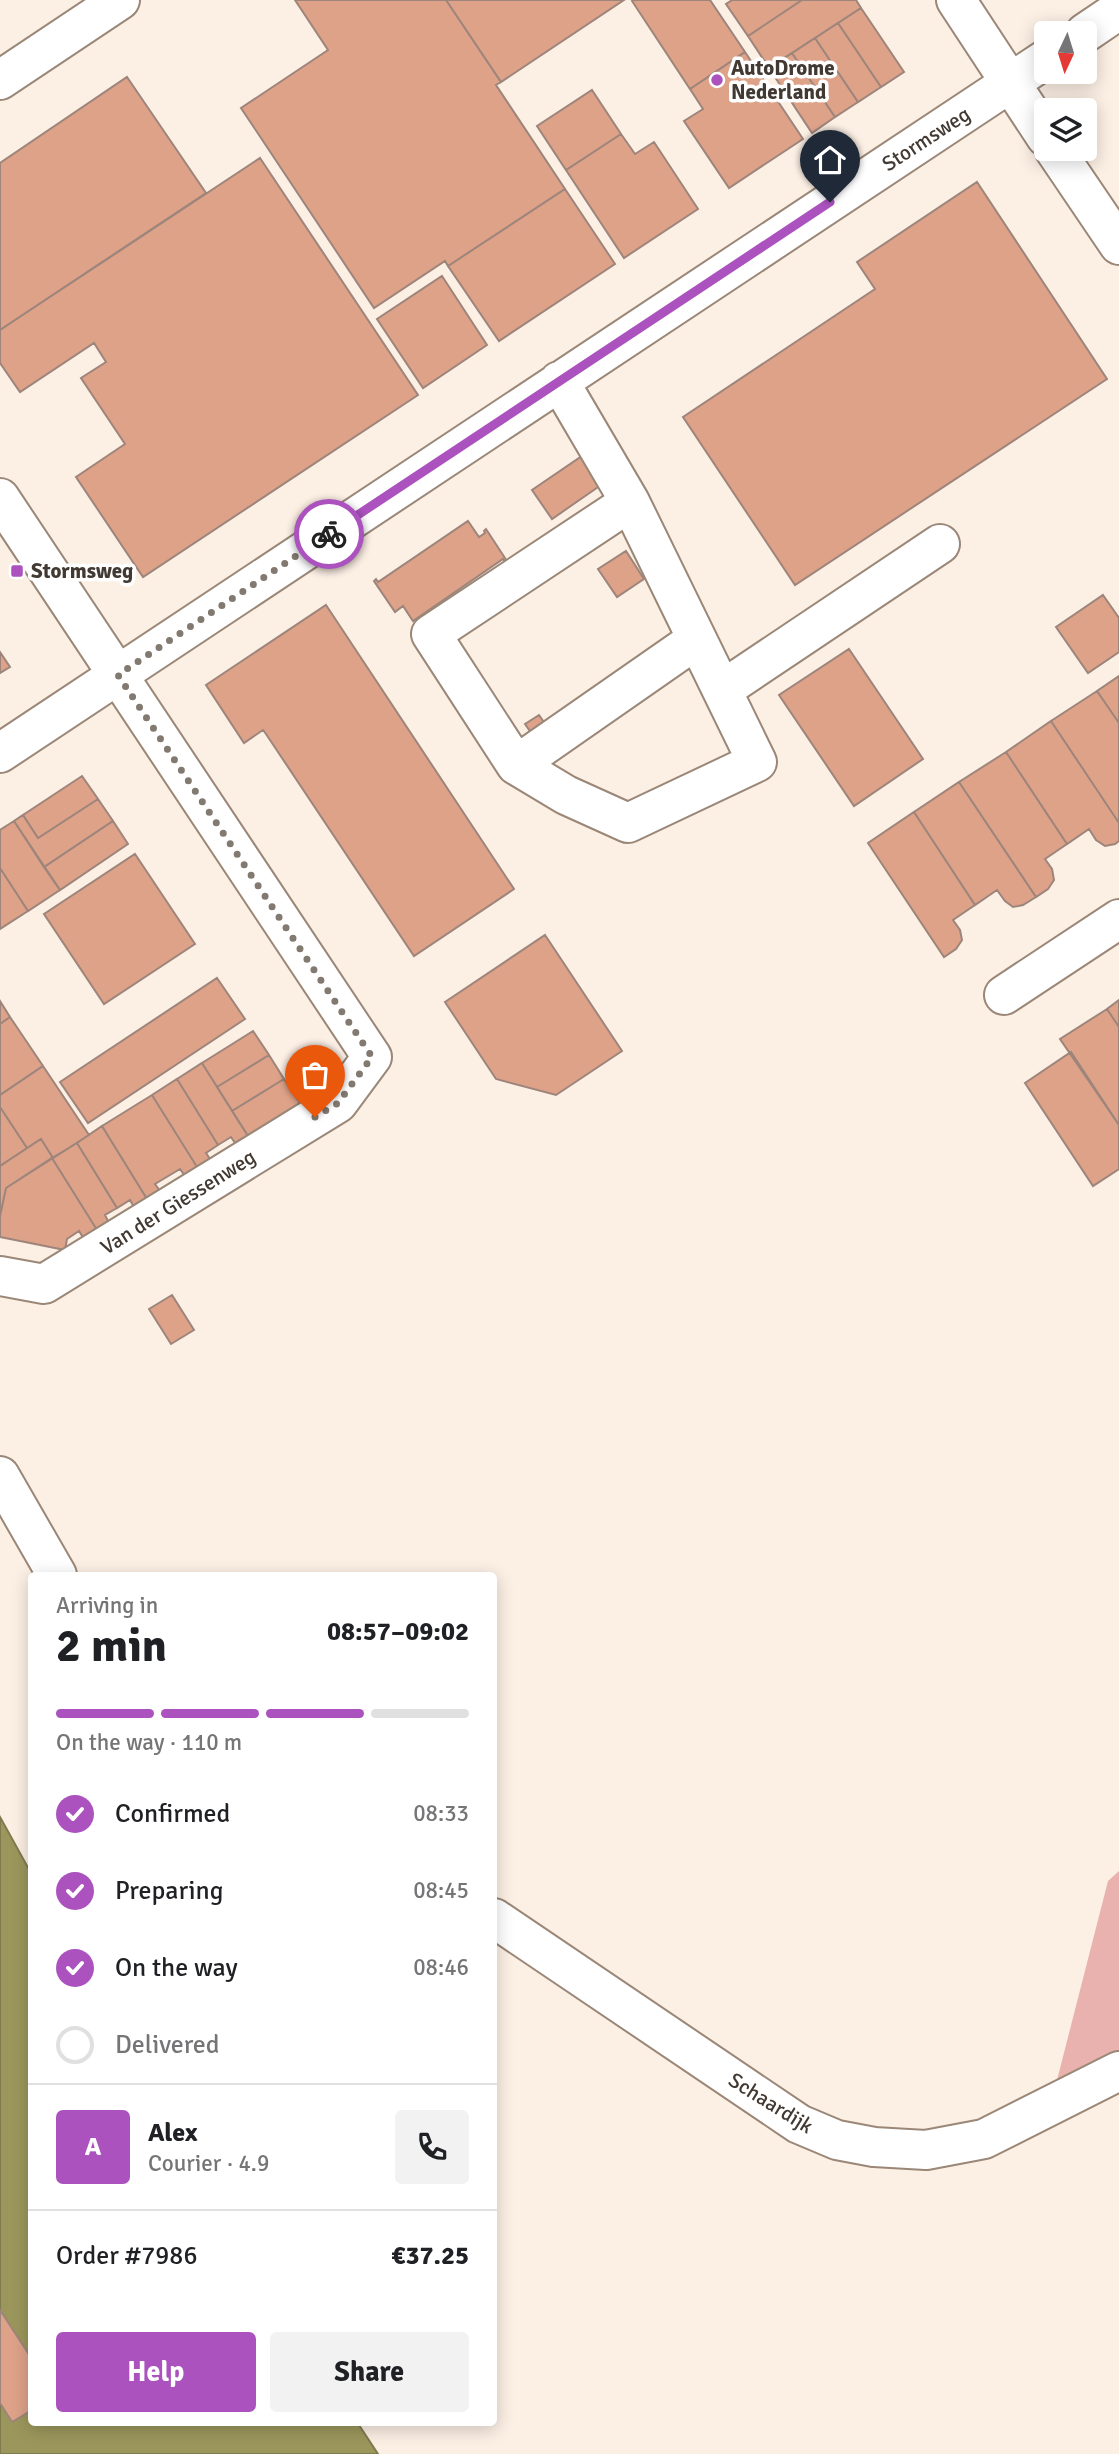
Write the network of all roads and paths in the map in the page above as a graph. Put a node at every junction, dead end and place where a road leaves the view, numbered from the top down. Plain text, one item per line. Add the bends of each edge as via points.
1 (120, 0) edge
2 (956, 0) edge
3 (1119, 10) edge
4 (1097, 25) edge
5 (1034, 67) edge
6 (0, 80) edge
7 (1010, 83) junction
8 (1034, 119) edge
9 (1063, 161) edge
10 (1119, 245) edge
11 (559, 381) junction
12 (0, 498) edge
13 (630, 502) junction
14 (940, 544) dead end
15 (697, 639) junction
16 (118, 675) junction
17 (722, 690) junction
18 (0, 753) edge
19 (516, 765) junction
20 (1119, 919) edge
21 (1004, 995) dead end
22 (0, 1276) edge
23 (0, 1476) edge
24 (55, 1572) edge
25 (497, 1920) edge
26 (1119, 2071) edge

1 - 6 street
2 - 7 street
3 - 4 street
5 - 7 street, Stormsweg
7 - 8 street
7 - 11 street, Stormsweg
9 - 10 street
11 - 13 street
11 - 16 street, Stormsweg
12 - 16 street, Van der Giessenweg
13 - 15 street
13 - 19 street via 431,634
14 - 17 street
15 - 17 street
15 - 19 street
16 - 18 street, Stormsweg
16 - 22 street, Van der Giessenweg via 372,1057 338,1103 44,1284
17 - 19 street via 757,762 628,824
20 - 21 street
23 - 24 street
25 - 26 street, Schaardijk via 799,2124 837,2140 926,2150 984,2140

